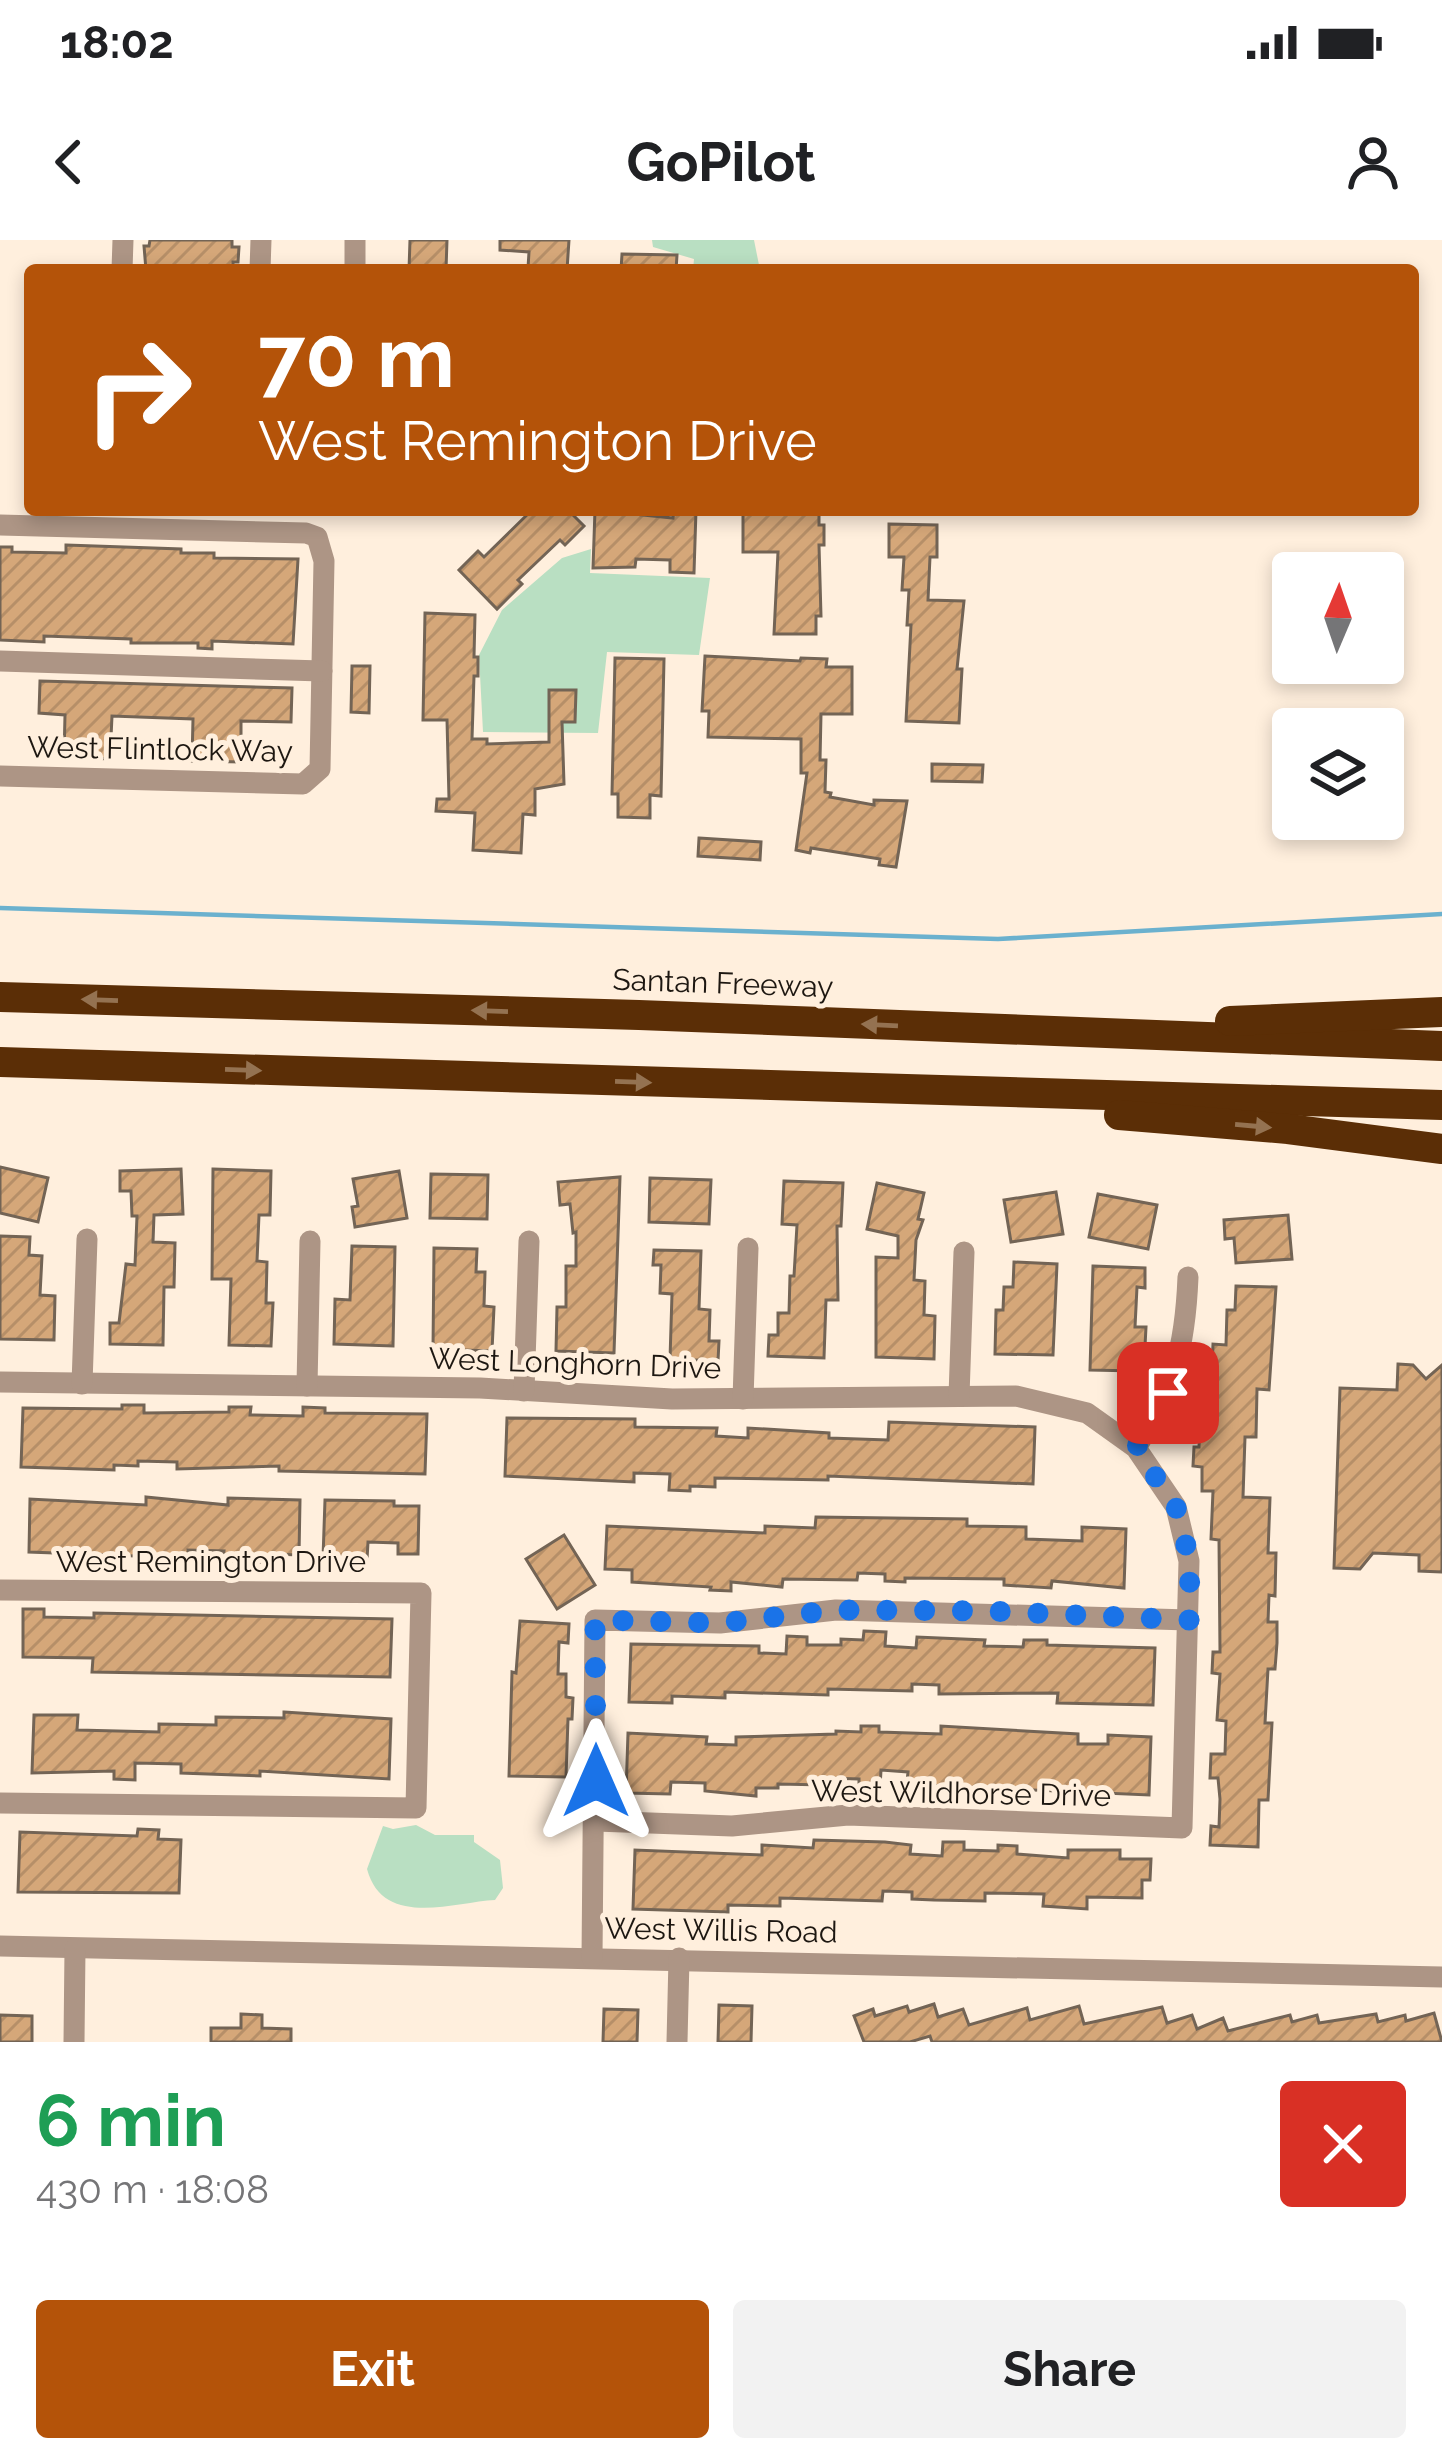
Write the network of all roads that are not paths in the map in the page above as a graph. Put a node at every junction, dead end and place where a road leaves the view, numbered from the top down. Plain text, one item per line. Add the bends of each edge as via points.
1 (116, 519) edge
2 (254, 521) edge
3 (0, 525) edge
4 (0, 661) edge
5 (322, 671) junction
6 (0, 776) edge
7 (0, 998) edge
8 (1442, 1012) edge
9 (997, 1030) junction
10 (1442, 1046) edge
11 (0, 1062) edge
12 (928, 1091) junction
13 (1442, 1105) edge
14 (1442, 1149) edge
15 (87, 1239) dead end
16 (310, 1241) dead end
17 (529, 1241) dead end
18 (748, 1248) dead end
19 (964, 1252) dead end
20 (1188, 1277) dead end
21 (0, 1382) edge
22 (82, 1384) junction
23 (307, 1386) junction
24 (524, 1391) junction
25 (959, 1396) junction
26 (743, 1399) junction
27 (1136, 1448) junction
28 (0, 1590) edge
29 (1189, 1620) junction
30 (0, 1803) edge
31 (596, 1821) junction
32 (0, 1946) edge
33 (75, 1948) junction
34 (592, 1958) junction
35 (679, 1958) junction
36 (1442, 1977) edge
37 (74, 2042) edge
38 (677, 2042) edge

1 - 2 street
1 - 3 street
2 - 5 street via 316,537 324,562
4 - 5 street
5 - 6 street, West Flintlock Way via 317,774 303,784
9 -> 7 highway, Santan Freeway
8 - 9 highway
9 - 10 highway, Santan Freeway
11 -> 12 highway
12 - 13 highway
12 -> 14 highway
15 - 22 street
16 - 23 street
17 - 24 street
18 - 26 street
19 - 25 street
20 - 27 street via 1186,1331 1168,1393
21 - 22 street, West Longhorn Drive
22 - 23 street, West Longhorn Drive
23 - 24 street, West Longhorn Drive
24 - 26 street, West Longhorn Drive
25 - 26 street, West Longhorn Drive
25 - 27 street, West Longhorn Drive via 1016,1396 1087,1413
27 - 29 street via 1176,1507 1190,1561
28 - 30 street, West Remington Drive via 421,1593 416,1808
29 - 31 street, West Wildhorse Drive via 1182,1828 848,1815 732,1826
29 - 31 street via 836,1610 720,1623 595,1620
31 - 34 street
32 - 33 street, West Willis Road
33 - 34 street, West Willis Road
33 - 37 street
34 - 35 street, West Willis Road
35 - 36 street, West Willis Road
35 - 38 street

